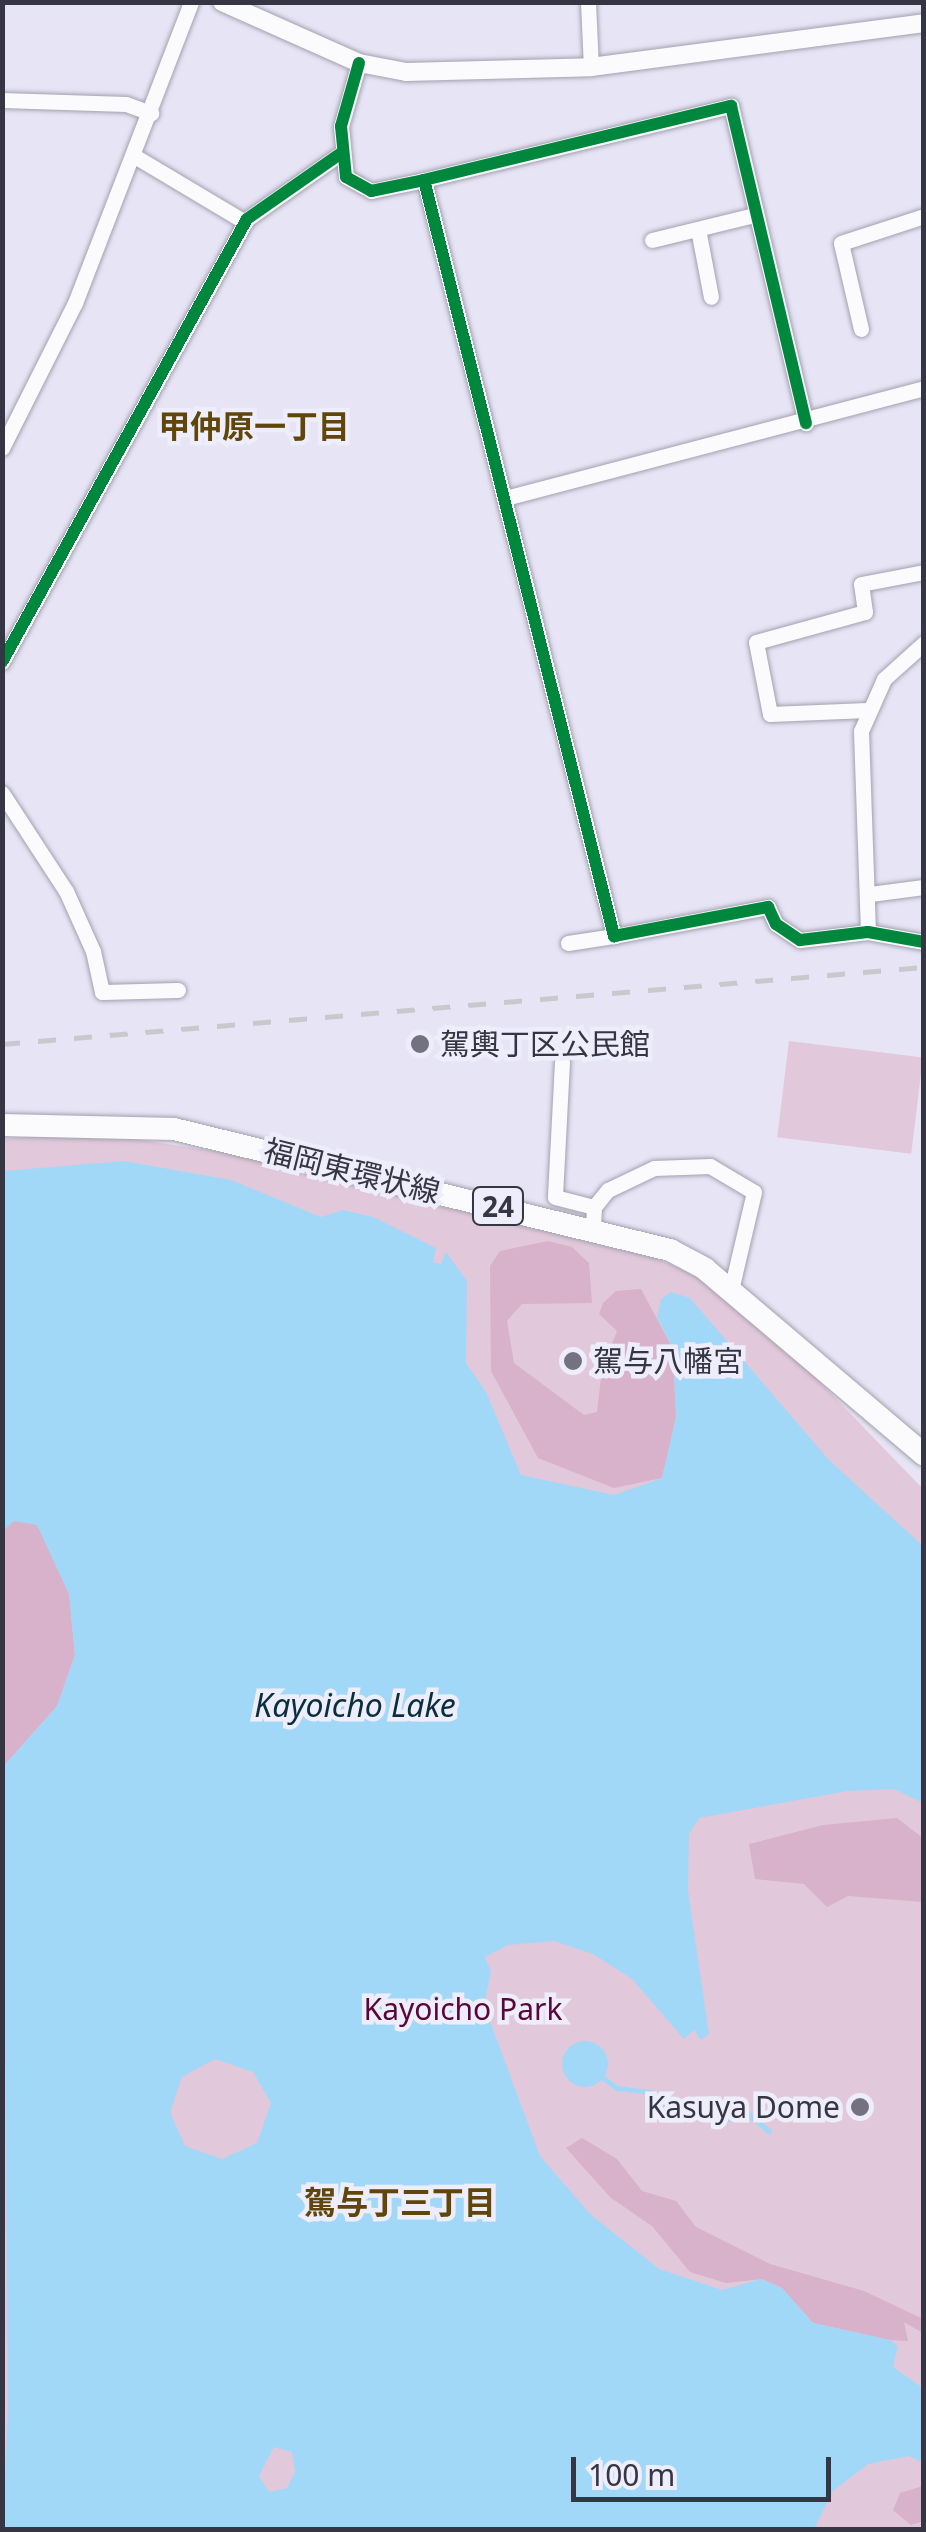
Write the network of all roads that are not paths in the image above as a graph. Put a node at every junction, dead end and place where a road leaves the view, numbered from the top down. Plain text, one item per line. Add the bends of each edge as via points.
1 (191, 2) edge
2 (222, 2) edge
3 (588, 2) edge
4 (924, 23) edge
5 (358, 64) junction
6 (591, 67) junction
7 (2, 100) edge
8 (152, 113) junction
9 (340, 154) junction
10 (136, 157) junction
11 (424, 180) junction
12 (754, 214) junction
13 (924, 216) edge
14 (245, 222) junction
15 (698, 228) junction
16 (652, 240) dead end
17 (711, 297) dead end
18 (861, 329) dead end
19 (924, 388) edge
20 (806, 423) junction
21 (2, 448) edge
22 (505, 498) junction
23 (924, 572) edge
24 (924, 644) edge
25 (2, 662) edge
26 (867, 710) junction
27 (2, 793) edge
28 (924, 887) edge
29 (870, 894) junction
30 (868, 932) junction
31 (614, 936) junction
32 (924, 942) edge
33 (568, 943) dead end
34 (178, 990) dead end
35 (562, 1062) dead end
36 (2, 1126) edge
37 (594, 1217) junction
38 (731, 1290) junction
39 (924, 1455) edge

1 - 8 street
2 - 5 street
3 - 6 street
4 - 6 street
5 - 6 street via 422,72
5 - 9 street
7 - 8 street via 126,104
8 - 10 street
9 - 11 street via 356,186 371,191
9 - 14 street
10 - 14 street
10 - 21 street via 75,303
11 - 12 street via 731,106
11 - 22 street
12 - 15 street
12 - 20 street
13 - 18 street via 841,243
14 - 25 street
15 - 16 street
15 - 17 street
19 - 20 street
20 - 22 street
22 - 31 street
23 - 26 street via 861,584 864,612 756,642 770,714
24 - 26 street via 896,664
26 - 29 street via 858,755
27 - 34 street via 66,891 93,951 102,992
28 - 29 street
29 - 30 street
30 - 31 street via 800,940 776,924 768,907
30 - 32 street
31 - 33 street
35 - 37 street via 555,1197
36 - 37 main road, 福岡東環状線 / 24 via 174,1129
37 - 38 main road, 福岡東環状線 / 24 via 670,1250
37 - 38 street via 608,1190 654,1168 710,1166 754,1192
38 - 39 main road, 福岡東環状線 / 24

